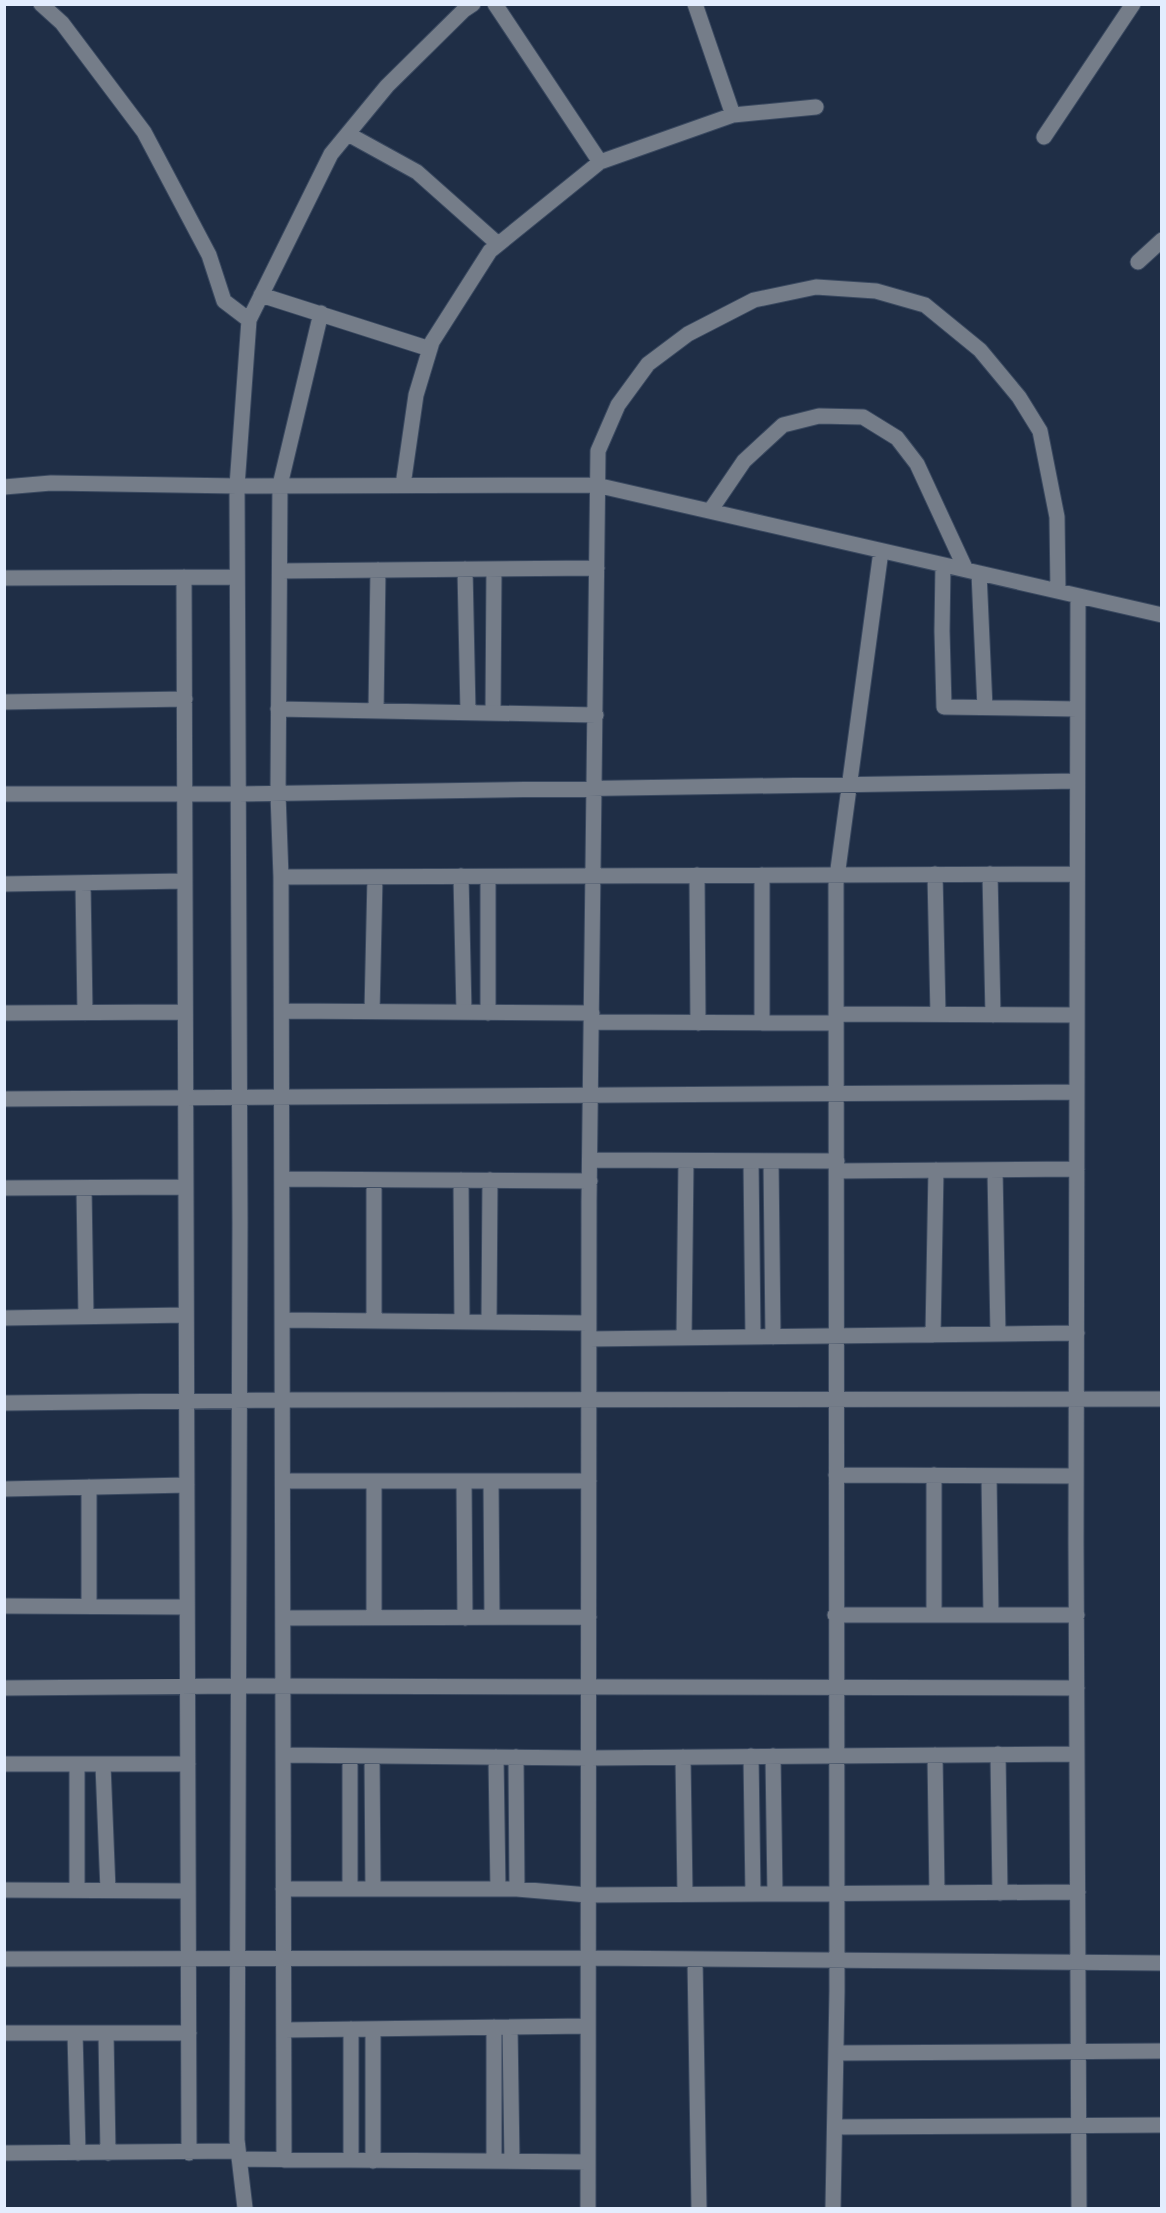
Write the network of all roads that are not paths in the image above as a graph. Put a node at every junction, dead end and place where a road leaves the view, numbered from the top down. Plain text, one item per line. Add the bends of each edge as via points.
1 (41, 4) edge
2 (473, 4) edge
3 (495, 4) edge
4 (695, 4) edge
5 (1133, 4) edge
6 (816, 107) dead end
7 (734, 115) junction
8 (348, 134) junction
9 (1044, 137) dead end
10 (600, 162) junction
11 (1161, 240) edge
12 (498, 244) junction
13 (1138, 262) dead end
14 (261, 295) junction
15 (321, 313) junction
16 (249, 320) junction
17 (430, 349) junction
18 (280, 485) junction
19 (403, 485) junction
20 (596, 485) junction
21 (237, 486) junction
22 (4, 487) edge
23 (710, 511) junction
24 (881, 551) junction
25 (943, 565) junction
26 (597, 568) junction
27 (465, 569) junction
28 (494, 569) junction
29 (378, 570) junction
30 (280, 571) junction
31 (972, 572) junction
32 (184, 577) junction
33 (237, 577) junction
34 (4, 578) edge
35 (1058, 591) junction
36 (1078, 596) junction
37 (1161, 615) edge
38 (184, 699) junction
39 (4, 702) edge
40 (985, 708) junction
41 (278, 709) junction
42 (1077, 709) junction
43 (376, 711) junction
44 (468, 712) junction
45 (493, 713) junction
46 (596, 715) junction
47 (1077, 781) junction
48 (849, 785) junction
49 (595, 789) junction
50 (4, 794) edge
51 (185, 794) junction
52 (238, 794) junction
53 (278, 794) junction
54 (935, 874) junction
55 (990, 874) junction
56 (1077, 874) junction
57 (697, 875) junction
58 (762, 875) junction
59 (837, 875) junction
60 (461, 876) junction
61 (488, 876) junction
62 (594, 876) junction
63 (281, 877) junction
64 (375, 877) junction
65 (185, 881) junction
66 (83, 883) junction
67 (4, 884) edge
68 (282, 1011) junction
69 (185, 1012) junction
70 (372, 1012) junction
71 (464, 1012) junction
72 (488, 1012) junction
73 (4, 1013) edge
74 (85, 1013) junction
75 (938, 1014) junction
76 (993, 1015) junction
77 (1077, 1015) junction
78 (592, 1018) junction
79 (836, 1019) junction
80 (698, 1023) junction
81 (762, 1023) junction
82 (1077, 1092) junction
83 (836, 1093) junction
84 (591, 1095) junction
85 (282, 1096) junction
86 (186, 1097) junction
87 (239, 1097) junction
88 (4, 1099) edge
89 (590, 1160) junction
90 (686, 1161) junction
91 (751, 1161) junction
92 (771, 1161) junction
93 (837, 1166) junction
94 (1077, 1169) junction
95 (936, 1170) junction
96 (995, 1170) junction
97 (282, 1179) junction
98 (374, 1180) junction
99 (461, 1180) junction
100 (490, 1180) junction
101 (590, 1181) junction
102 (186, 1187) junction
103 (4, 1188) edge
104 (84, 1188) junction
105 (186, 1315) junction
106 (86, 1316) junction
107 (4, 1318) edge
108 (282, 1320) junction
109 (374, 1321) junction
110 (462, 1322) junction
111 (489, 1322) junction
112 (589, 1331) junction
113 (1077, 1333) junction
114 (998, 1334) junction
115 (933, 1335) junction
116 (837, 1336) junction
117 (753, 1337) junction
118 (772, 1337) junction
119 (684, 1338) junction
120 (836, 1399) junction
121 (1077, 1399) junction
122 (1161, 1399) edge
123 (187, 1400) junction
124 (239, 1400) junction
125 (282, 1400) junction
126 (589, 1400) junction
127 (4, 1402) edge
128 (836, 1475) junction
129 (934, 1475) junction
130 (989, 1476) junction
131 (1076, 1476) junction
132 (283, 1481) junction
133 (374, 1481) junction
134 (464, 1481) junction
135 (491, 1481) junction
136 (589, 1481) junction
137 (187, 1485) junction
138 (88, 1487) junction
139 (4, 1489) edge
140 (4, 1606) edge
141 (88, 1606) junction
142 (187, 1607) junction
143 (836, 1615) junction
144 (934, 1615) junction
145 (991, 1615) junction
146 (1077, 1615) junction
147 (492, 1617) junction
148 (589, 1617) junction
149 (283, 1618) junction
150 (374, 1618) junction
151 (465, 1618) junction
152 (238, 1686) junction
153 (188, 1687) junction
154 (283, 1687) junction
155 (589, 1687) junction
156 (4, 1688) edge
157 (836, 1688) junction
158 (1077, 1688) junction
159 (998, 1754) junction
160 (1077, 1754) junction
161 (283, 1755) junction
162 (935, 1755) junction
163 (350, 1756) junction
164 (372, 1756) junction
165 (751, 1756) junction
166 (773, 1756) junction
167 (836, 1756) junction
168 (496, 1757) junction
169 (516, 1757) junction
170 (683, 1757) junction
171 (588, 1758) junction
172 (4, 1764) edge
173 (188, 1764) junction
174 (76, 1765) junction
175 (103, 1765) junction
176 (283, 1889) junction
177 (350, 1889) junction
178 (373, 1889) junction
179 (498, 1889) junction
180 (517, 1889) junction
181 (4, 1890) edge
182 (77, 1890) junction
183 (108, 1890) junction
184 (188, 1891) junction
185 (1078, 1892) junction
186 (837, 1893) junction
187 (937, 1893) junction
188 (1000, 1893) junction
189 (685, 1894) junction
190 (753, 1894) junction
191 (775, 1894) junction
192 (588, 1895) junction
193 (238, 1958) junction
194 (284, 1958) junction
195 (588, 1958) junction
196 (4, 1959) edge
197 (189, 1959) junction
198 (695, 1959) junction
199 (837, 1961) junction
200 (1078, 1962) junction
201 (1161, 1963) edge
202 (588, 2026) junction
203 (494, 2027) junction
204 (510, 2028) junction
205 (351, 2029) junction
206 (373, 2029) junction
207 (284, 2030) junction
208 (4, 2033) edge
209 (75, 2033) junction
210 (106, 2033) junction
211 (189, 2033) junction
212 (1161, 2051) edge
213 (1079, 2052) junction
214 (836, 2053) junction
215 (1161, 2125) edge
216 (1079, 2126) junction
217 (835, 2127) junction
218 (4, 2153) edge
219 (78, 2153) junction
220 (108, 2153) junction
221 (189, 2153) junction
222 (239, 2155) junction
223 (284, 2160) junction
224 (351, 2160) junction
225 (373, 2161) junction
226 (494, 2161) junction
227 (512, 2161) junction
228 (588, 2162) junction
229 (245, 2208) edge
230 (588, 2208) edge
231 (699, 2208) edge
232 (833, 2208) edge
233 (1079, 2208) edge

1 - 16 street via 62,22 144,132 209,255 224,301
2 - 8 street via 387,86
3 - 10 street
4 - 7 street
5 - 9 street
6 - 7 street
7 - 10 street
8 - 12 street via 417,172
8 - 14 street via 331,154
10 - 12 street
11 - 13 street
12 - 17 street
14 - 15 street
14 - 16 street
15 - 17 street
15 - 18 street
16 - 21 street
17 - 19 street via 416,395
18 - 19 street
18 - 21 street
18 - 30 street
19 - 20 street
20 - 23 street
20 - 26 street
20 - 35 street via 598,451 618,405 648,364 688,334 754,300 816,287 876,291 925,305 980,350 1019,397 1040,431 1057,517
21 - 22 street via 51,483
21 - 33 street
23 - 24 street
23 - 31 street via 744,460 783,425 819,416 863,417 897,438 917,464
24 - 25 street
24 - 48 street
25 - 31 street
25 - 40 street via 944,708
26 - 28 street
26 - 46 street
27 - 28 street
27 - 29 street
27 - 44 street
28 - 45 street
29 - 30 street
29 - 43 street
30 - 41 street
31 - 35 street
31 - 40 street
32 - 33 street
32 - 34 street
32 - 38 street
33 - 52 street
35 - 36 street
36 - 37 street
36 - 42 street
38 - 39 street
38 - 51 street
40 - 42 street
41 - 43 street
41 - 53 street
42 - 47 street
43 - 44 street
44 - 45 street
45 - 46 street
46 - 49 street
47 - 48 street
47 - 56 street
48 - 49 street
48 - 59 street
49 - 53 street
49 - 62 street
50 - 51 street
51 - 52 street
51 - 65 street
52 - 53 street
52 - 87 street
53 - 63 street
54 - 55 street
54 - 59 street
54 - 75 street
55 - 56 street
55 - 76 street
56 - 77 street
57 - 58 street
57 - 62 street
57 - 80 street
58 - 59 street
58 - 81 street
59 - 79 street
60 - 61 street
60 - 64 street
60 - 71 street
61 - 62 street
61 - 72 street
62 - 78 street
63 - 64 street
63 - 68 street
64 - 70 street
65 - 66 street
65 - 69 street
66 - 67 street
66 - 74 street
68 - 70 street
68 - 85 street
69 - 74 street
69 - 86 street
70 - 71 street
71 - 72 street
72 - 78 street
73 - 74 street
75 - 76 street
75 - 79 street
76 - 77 street
77 - 82 street
78 - 80 street
78 - 84 street
79 - 81 street
79 - 83 street
80 - 81 street
82 - 83 street
82 - 94 street
83 - 84 street
83 - 93 street
84 - 85 street
84 - 89 street
85 - 87 street
85 - 97 street
86 - 87 street
86 - 88 street
86 - 102 street
87 - 124 street
89 - 90 street
89 - 101 street
90 - 91 street
90 - 119 street
91 - 92 street
91 - 117 street
92 - 93 street
92 - 118 street
93 - 95 street
93 - 116 street
94 - 96 street
94 - 113 street
95 - 96 street
95 - 115 street
96 - 114 street
97 - 98 street
97 - 108 street
98 - 99 street
98 - 109 street
99 - 100 street
99 - 110 street
100 - 101 street
100 - 111 street
101 - 112 street
102 - 104 street
102 - 105 street
103 - 104 street
104 - 106 street
105 - 106 street
105 - 123 street
106 - 107 street
108 - 109 street
108 - 125 street
109 - 110 street
110 - 111 street
111 - 112 street
112 - 119 street
112 - 126 street
113 - 114 street
113 - 121 street
114 - 115 street
115 - 116 street
116 - 118 street
116 - 120 street
117 - 118 street
117 - 119 street
120 - 121 street
120 - 126 street
120 - 128 street
121 - 122 street
121 - 131 street
123 - 124 street
123 - 127 street
123 - 137 street
124 - 125 street
124 - 152 street
125 - 126 street
125 - 132 street
126 - 136 street
128 - 129 street
128 - 143 street
129 - 130 street
129 - 144 street
130 - 131 street
130 - 145 street
131 - 146 street
132 - 133 street
132 - 149 street
133 - 134 street
133 - 150 street
134 - 135 street
134 - 151 street
135 - 136 street
135 - 147 street
136 - 148 street
137 - 138 street
137 - 142 street
138 - 139 street
138 - 141 street
140 - 141 street
141 - 142 street
142 - 153 street
143 - 144 street
143 - 157 street
144 - 145 street
145 - 146 street
146 - 158 street
147 - 148 street
147 - 151 street
148 - 155 street
149 - 150 street
149 - 154 street
150 - 151 street
152 - 153 street
152 - 154 street
152 - 193 street
153 - 156 street
153 - 173 street
154 - 155 street
154 - 161 street
155 - 157 street
155 - 171 street
157 - 158 street
157 - 167 street
158 - 160 street
159 - 160 street
159 - 162 street
159 - 188 street
160 - 185 street
161 - 163 street
161 - 176 street
162 - 167 street
162 - 187 street
163 - 164 street
163 - 177 street
164 - 168 street
164 - 178 street
165 - 166 street
165 - 170 street
165 - 190 street
166 - 167 street
166 - 191 street
167 - 186 street
168 - 169 street
168 - 179 street
169 - 171 street
169 - 180 street
170 - 171 street
170 - 189 street
171 - 192 street
172 - 174 street
173 - 175 street
173 - 184 street
174 - 175 street
174 - 182 street
175 - 183 street
176 - 177 street
176 - 194 street
177 - 178 street
178 - 179 street
179 - 180 street
180 - 192 street
181 - 182 street
182 - 183 street
183 - 184 street
184 - 197 street
185 - 188 street
185 - 200 street
186 - 187 street
186 - 191 street
186 - 199 street
187 - 188 street
189 - 190 street
189 - 192 street
190 - 191 street
192 - 195 street
193 - 194 street
193 - 197 street
193 - 222 street
194 - 195 street
194 - 207 street
195 - 198 street
195 - 202 street
196 - 197 street
197 - 211 street
198 - 199 street
198 - 231 street
199 - 200 street
199 - 214 street
200 - 201 street
200 - 213 street
202 - 204 street
202 - 228 street
203 - 204 street
203 - 206 street
203 - 226 street
204 - 227 street
205 - 206 street
205 - 207 street
205 - 224 street
206 - 225 street
207 - 223 street
208 - 209 street
209 - 210 street
209 - 219 street
210 - 211 street
210 - 220 street
211 - 221 street
212 - 213 street
213 - 214 street
213 - 216 street
214 - 217 street
215 - 216 street
216 - 217 street
216 - 233 street
217 - 232 street
218 - 219 street
219 - 220 street
220 - 221 street
221 - 222 street
222 - 223 street
222 - 229 street
223 - 224 street
224 - 225 street
225 - 226 street
226 - 227 street
227 - 228 street
228 - 230 street

